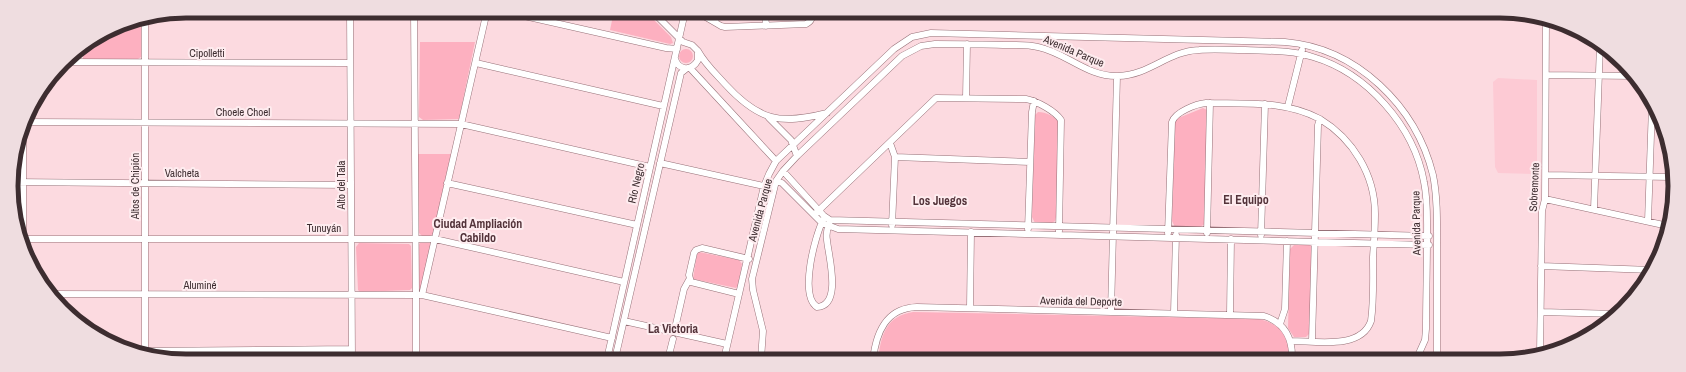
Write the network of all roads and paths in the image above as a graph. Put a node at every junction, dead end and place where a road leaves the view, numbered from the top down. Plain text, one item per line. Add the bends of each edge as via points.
1 (350, 18) edge
2 (414, 18) edge
3 (486, 18) edge
4 (534, 18) edge
5 (553, 18) edge
6 (659, 18) edge
7 (684, 18) edge
8 (708, 18) edge
9 (716, 18) edge
10 (765, 18) edge
11 (812, 18) edge
12 (552, 22) junction
13 (715, 22) junction
14 (145, 23) edge
15 (1546, 25) edge
16 (766, 26) junction
17 (679, 39) junction
18 (687, 44) junction
19 (967, 44) junction
20 (1303, 45) junction
21 (676, 49) junction
22 (698, 51) junction
23 (1600, 51) edge
24 (1301, 54) junction
25 (675, 59) junction
26 (73, 62) edge
27 (145, 62) junction
28 (350, 63) junction
29 (476, 63) junction
30 (688, 68) junction
31 (1546, 75) junction
32 (1117, 76) junction
33 (1599, 76) junction
34 (1627, 76) edge
35 (966, 98) junction
36 (1034, 101) junction
37 (839, 102) junction
38 (1210, 103) junction
39 (1265, 104) junction
40 (663, 106) junction
41 (1288, 106) junction
42 (846, 110) junction
43 (829, 112) junction
44 (1652, 114) edge
45 (766, 115) junction
46 (1320, 118) junction
47 (31, 122) edge
48 (145, 122) junction
49 (350, 122) junction
50 (414, 123) junction
51 (461, 124) junction
52 (890, 143) junction
53 (794, 145) junction
54 (23, 146) edge
55 (797, 156) junction
56 (895, 157) junction
57 (776, 161) junction
58 (1030, 162) junction
59 (660, 163) junction
60 (650, 167) junction
61 (783, 171) junction
62 (1546, 175) junction
63 (1595, 176) junction
64 (1650, 177) junction
65 (1668, 177) edge
66 (776, 181) junction
67 (18, 182) edge
68 (23, 182) junction
69 (145, 183) junction
70 (447, 183) junction
71 (351, 184) junction
72 (764, 186) junction
73 (1545, 199) junction
74 (1594, 209) junction
75 (819, 210) junction
76 (814, 215) junction
77 (892, 221) junction
78 (1648, 221) junction
79 (826, 222) junction
80 (22, 223) edge
81 (637, 225) junction
82 (1663, 225) edge
83 (1028, 226) junction
84 (1059, 227) junction
85 (1113, 228) junction
86 (1168, 229) junction
87 (892, 230) junction
88 (1176, 230) junction
89 (1207, 230) junction
90 (1261, 231) junction
91 (971, 232) junction
92 (1315, 233) junction
93 (1028, 234) junction
94 (1059, 234) junction
95 (1374, 234) junction
96 (1113, 236) junction
97 (1427, 236) junction
98 (1437, 236) junction
99 (351, 238) junction
100 (415, 238) junction
101 (1168, 238) junction
102 (1176, 238) junction
103 (1207, 238) junction
104 (27, 239) edge
105 (145, 239) junction
106 (435, 239) junction
107 (1231, 239) junction
108 (1261, 240) junction
109 (1287, 241) junction
110 (1315, 241) junction
111 (1374, 243) junction
112 (1427, 245) junction
113 (1436, 245) junction
114 (747, 259) junction
115 (757, 260) junction
116 (1541, 266) junction
117 (1645, 270) edge
118 (689, 280) junction
119 (624, 282) junction
120 (58, 294) edge
121 (739, 294) junction
122 (145, 295) junction
123 (419, 295) junction
124 (351, 296) junction
125 (970, 308) junction
126 (1111, 312) junction
127 (1541, 312) junction
128 (1174, 313) junction
129 (1609, 314) edge
130 (1230, 315) junction
131 (624, 321) junction
132 (676, 324) dead end
133 (1280, 324) junction
134 (612, 338) junction
135 (673, 339) dead end
136 (1291, 341) junction
137 (1312, 341) junction
138 (727, 344) junction
139 (145, 349) edge
140 (352, 349) junction
141 (1540, 349) edge
142 (158, 352) edge
143 (352, 354) edge
144 (416, 354) edge
145 (608, 354) edge
146 (616, 354) edge
147 (669, 354) edge
148 (725, 354) edge
149 (761, 354) edge
150 (874, 354) edge
151 (1292, 354) edge
152 (1418, 354) edge
153 (1436, 354) edge

1 - 28 street, Alto del Tala
2 - 50 street
3 - 29 street
4 - 12 street
5 - 12 street
6 - 17 street
7 - 17 street, Río Negro
8 - 13 street
9 - 13 street
10 - 16 street
11 - 16 street via 806,24
12 - 21 street
13 - 16 street via 726,27
14 - 27 street, Altos de Chipión
15 - 31 street, Sobremonte
17 - 18 street
17 - 21 street, Río Negro
18 - 21 street
18 - 22 street
19 - 32 street, Avenida Parque via 1040,47 1057,53 1084,69
19 - 35 street
19 - 42 street, Avenida Parque via 928,44 908,52
20 - 24 street
20 - 37 street, Avenida Parque via 1276,42 921,34 902,42
20 - 98 street, Avenida Parque via 1326,51 1357,67 1382,87 1400,107 1417,134 1432,174
21 - 25 street, Río Negro
22 - 30 street via 698,60 695,65
22 - 45 street via 740,101
23 - 33 street
24 - 32 street, Avenida Parque via 1284,51 1192,50 1178,54 1145,71
24 - 41 street
24 - 97 street, Avenida Parque via 1325,60 1350,74 1374,93 1397,119 1415,152 1422,172 1426,195
25 - 30 street via 676,64
25 - 40 street, Río Negro
26 - 27 street, Cipolletti
27 - 28 street, Cipolletti
27 - 48 street, Altos de Chipión
28 - 49 street, Alto del Tala
29 - 40 street
29 - 51 street
30 - 57 street
30 - 59 street, Río Negro via 681,73
31 - 33 street
31 - 62 street, Sobremonte
32 - 85 street
33 - 34 street
33 - 63 street
35 - 36 street
35 - 52 street via 936,98
36 - 58 street
36 - 84 street via 1058,115 1061,120
37 - 42 street
37 - 43 street, Avenida Parque
38 - 39 street
38 - 86 street via 1198,105 1176,115 1172,120
38 - 89 street
39 - 41 street
39 - 90 street
40 - 60 street, Río Negro
41 - 46 street
42 - 55 street, Avenida Parque
43 - 45 street via 793,120 781,120
43 - 53 street, Avenida Parque
44 - 64 street
45 - 53 street
46 - 92 street
46 - 95 street via 1336,129 1362,162 1374,198
47 - 48 street, Choele Choel
48 - 49 street, Choele Choel
48 - 69 street, Altos de Chipión
49 - 50 street, Choele Choel
49 - 71 street, Alto del Tala
50 - 51 street, Choele Choel
50 - 100 street
51 - 60 street, Choele Choel
51 - 70 street
52 - 56 street
52 - 75 street
53 - 55 street
53 - 57 street, Avenida Parque
54 - 68 street
55 - 61 street, Avenida Parque
56 - 58 street
56 - 77 street
57 - 72 street, Avenida Parque
58 - 83 street
59 - 72 street
59 - 131 street, Río Negro
60 - 81 street, Río Negro
61 - 66 street, Avenida Parque
61 - 75 street
62 - 63 street
62 - 73 street, Sobremonte
63 - 64 street
63 - 74 street
64 - 65 street
64 - 78 street
66 - 76 street via 782,183
66 - 115 street, Avenida Parque
67 - 68 street, Valcheta
68 - 69 street, Valcheta
68 - 80 street
69 - 71 street, Valcheta
69 - 105 street, Altos de Chipión
70 - 81 street
70 - 106 street
71 - 99 street, Alto del Tala
72 - 114 street, Avenida Parque
73 - 74 street
73 - 116 street, Sobremonte via 1542,211
74 - 78 street
75 - 76 street
75 - 79 street
76 - 79 street
77 - 79 street
77 - 83 street
77 - 87 street
78 - 82 street
79 - 79 street via 808,278 811,300 817,307 824,306 828,301 832,288
79 - 87 street via 838,229
81 - 119 street, Río Negro
83 - 84 street
83 - 93 street
84 - 85 street
84 - 94 street
85 - 86 street
85 - 96 street
86 - 88 street
86 - 101 street
87 - 91 street
88 - 89 street
88 - 102 street
89 - 90 street
89 - 103 street
90 - 92 street
90 - 108 street
91 - 93 street
91 - 125 street
92 - 95 street
92 - 110 street
93 - 94 street
94 - 96 street
95 - 97 street
95 - 111 street
96 - 101 street
96 - 126 street
97 - 98 street
97 - 112 street, Avenida Parque
98 - 113 street, Avenida Parque
99 - 100 street, Tunuyán
99 - 105 street, Tunuyán
99 - 124 street, Alto del Tala
100 - 106 street, Tunuyán
100 - 123 street
101 - 102 street
102 - 103 street
102 - 128 street
103 - 107 street
104 - 105 street, Tunuyán
105 - 122 street, Altos de Chipión
106 - 119 street, Tunuyán
106 - 123 street
107 - 108 street
107 - 130 street
108 - 109 street
109 - 110 street
109 - 133 street via 1285,310
110 - 111 street
110 - 137 street
111 - 112 street
111 - 137 street via 1372,316 1368,328 1350,341
112 - 113 street
112 - 152 street, Avenida Parque via 1426,336
113 - 153 street, Avenida Parque
114 - 115 street
114 - 118 street via 699,249 694,253
114 - 121 street, Avenida Parque
115 - 149 street, Avenida Parque via 752,284 763,331
116 - 117 street
116 - 127 street, Sobremonte
118 - 121 street via 695,284
118 - 132 street via 684,289
119 - 134 street, Río Negro
120 - 122 street, Aluminé
121 - 138 street, Avenida Parque
122 - 124 street, Aluminé
122 - 139 street, Altos de Chipión
123 - 124 street, Aluminé
123 - 134 street, Aluminé
123 - 144 street
124 - 140 street, Alto del Tala
125 - 126 street, Avenida del Deporte
125 - 150 street, Avenida del Deporte via 911,307 898,311 887,319
126 - 128 street, Avenida del Deporte
127 - 129 street
127 - 141 street, Sobremonte
128 - 130 street, Avenida del Deporte
130 - 133 street, Avenida del Deporte via 1264,316
131 - 138 street
131 - 146 street, Río Negro
133 - 136 street
134 - 145 street, Río Negro
135 - 147 street
136 - 137 street
136 - 151 street
138 - 148 street, Avenida Parque
140 - 142 street
140 - 143 street, Alto del Tala

